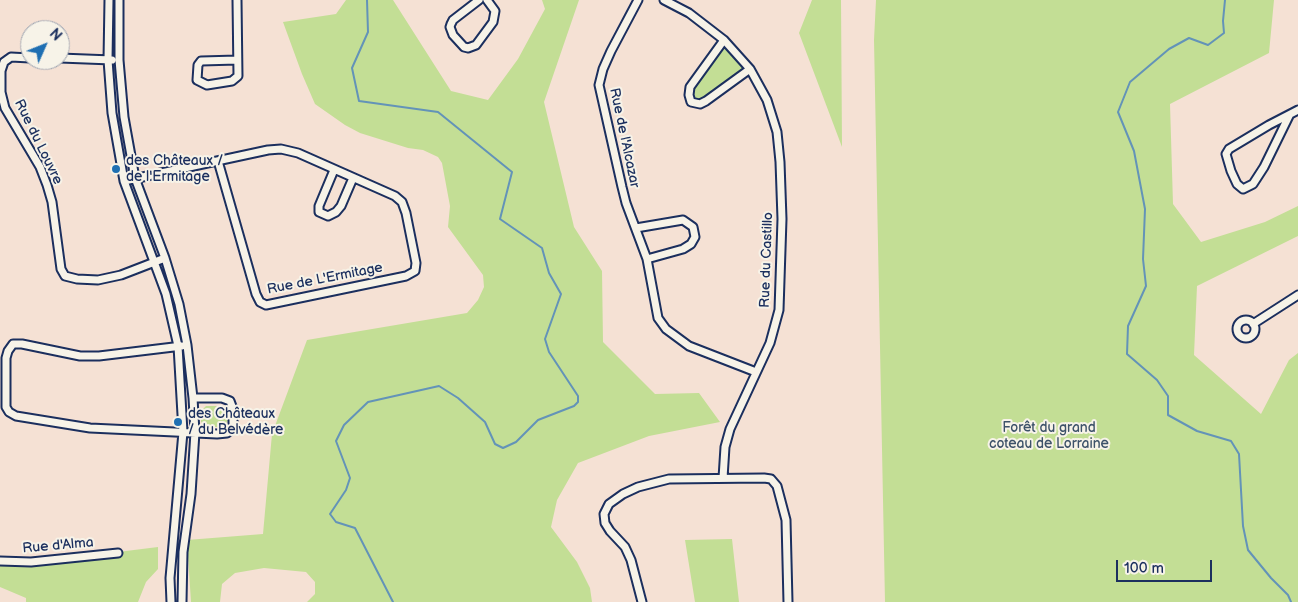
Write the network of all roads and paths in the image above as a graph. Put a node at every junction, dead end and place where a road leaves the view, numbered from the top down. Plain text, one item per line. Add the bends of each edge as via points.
1 (109, 0) edge
2 (119, 0) edge
3 (236, 0) edge
4 (479, 0) edge
5 (487, 0) edge
6 (638, 0) edge
7 (664, 0) edge
8 (724, 40) junction
9 (20, 57) edge
10 (70, 58) edge
11 (108, 60) junction
12 (119, 60) junction
13 (237, 60) junction
14 (750, 69) junction
15 (1298, 110) edge
16 (1289, 116) junction
17 (218, 161) junction
18 (334, 170) junction
19 (135, 178) junction
20 (353, 178) junction
21 (124, 181) junction
22 (636, 228) junction
23 (165, 258) junction
24 (647, 259) junction
25 (155, 262) junction
26 (1298, 295) edge
27 (1253, 324) dead end
28 (187, 345) junction
29 (178, 346) junction
30 (756, 372) junction
31 (193, 398) junction
32 (183, 432) junction
33 (195, 432) junction
34 (723, 478) junction
35 (118, 553) dead end
36 (0, 561) edge
37 (171, 602) edge
38 (182, 602) edge
39 (642, 602) edge
40 (788, 602) edge

1 - 11 street
2 - 12 street
3 - 13 street
4 - 5 street via 453,20 450,27 464,47 476,44 493,22 495,11
6 - 22 street, Rue de l'Alcazar via 611,51 599,85 626,203
7 - 8 street, Rue du Castillo via 689,12
8 - 14 street, Rue du Castillo
8 - 14 street via 690,86 691,102 700,104 706,101
9 - 25 street, Rue du Louvre via 11,57 4,62 1,92 5,108 47,185 65,276 98,280
10 - 11 street
11 - 12 street
11 - 21 street via 112,113
12 - 19 street via 124,118
13 - 13 street via 201,61 197,80 207,85 232,81 238,76
14 - 30 street, Rue du Castillo via 767,100 776,132 782,219 779,310 770,342
15 - 16 street
16 - 16 street via 1229,149 1226,154 1231,171 1243,189 1253,184 1264,167
17 - 18 street, Rue de L'Ermitage via 281,149 298,153
17 - 19 street, Rue de L'Ermitage
17 - 20 street, Rue de L'Ermitage via 256,294 266,305 406,276 415,271 416,262 402,202
18 - 20 street, Rue de L'Ermitage
18 - 20 street via 319,206 319,212 328,216 341,206
19 - 21 street, Rue de L'Ermitage
19 - 23 street
21 - 25 street
22 - 24 street, Rue de l'Alcazar
22 - 24 street via 683,220 693,226 696,236 692,244
23 - 25 street, Rue du Louvre
23 - 28 street
24 - 30 street, Rue de l'Alcazar via 658,318 666,329 689,346
25 - 29 street
26 - 27 street
28 - 29 street
28 - 31 street
29 - 32 street
29 - 32 street via 80,356 13,344 6,358 6,407 16,416 90,428
30 - 34 street, Rue du Castillo via 730,428
31 - 33 street
31 - 33 street via 222,398 230,401 233,409 234,427 227,433
32 - 33 street
32 - 37 street
33 - 38 street via 183,552
34 - 39 street via 669,480 638,488 609,504 604,514 605,523 625,547
34 - 40 street via 764,478 777,486 786,520
35 - 36 street, Rue d'Alma via 31,562

